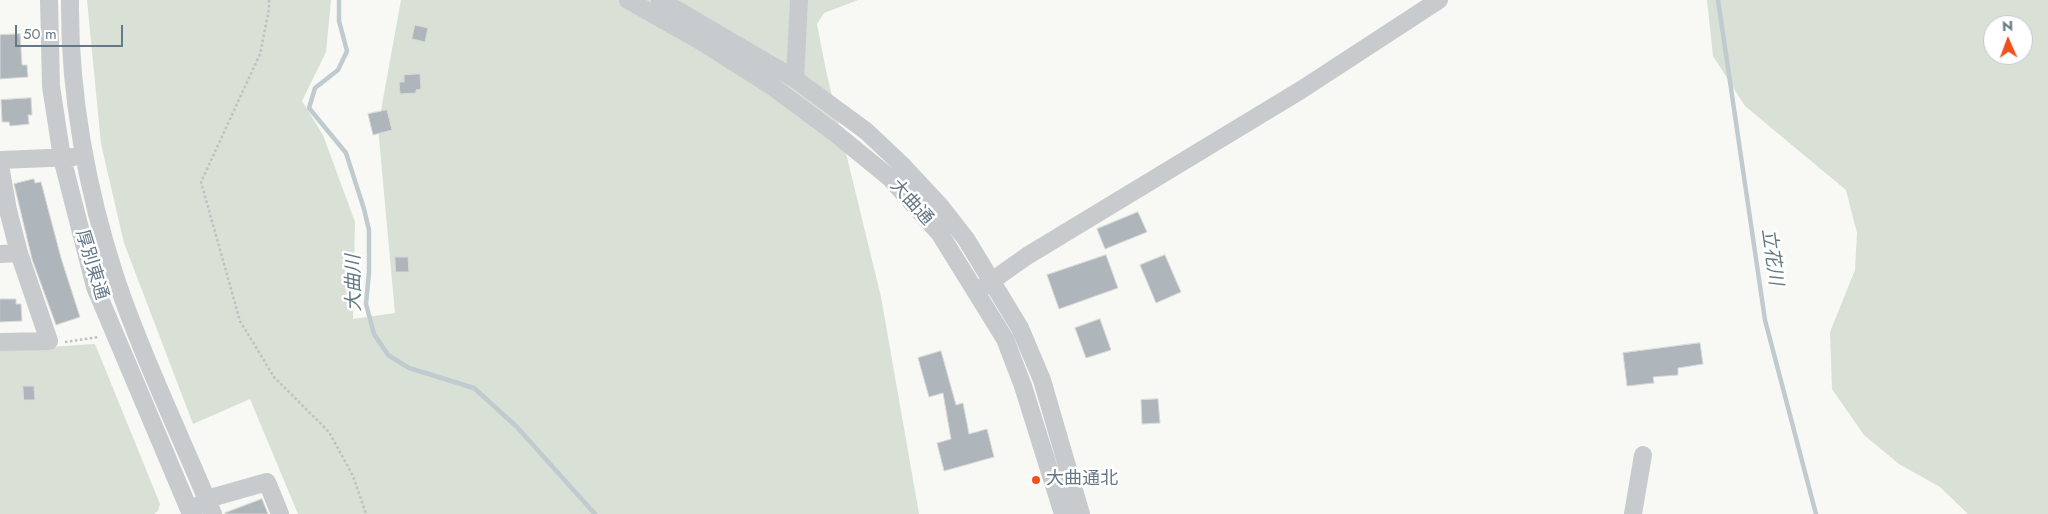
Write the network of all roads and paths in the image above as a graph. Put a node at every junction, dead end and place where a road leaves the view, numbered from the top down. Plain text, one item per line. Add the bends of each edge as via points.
1 (49, 0) edge
2 (70, 0) edge
3 (269, 0) edge
4 (628, 0) edge
5 (660, 0) edge
6 (799, 0) edge
7 (1439, 0) edge
8 (795, 79) junction
9 (85, 156) junction
10 (62, 158) junction
11 (0, 160) edge
12 (0, 165) edge
13 (19, 253) junction
14 (0, 254) edge
15 (991, 280) junction
16 (977, 292) junction
17 (115, 335) junction
18 (49, 341) junction
19 (0, 342) edge
20 (1643, 455) dead end
21 (210, 506) edge
22 (190, 513) edge
23 (280, 514) edge
24 (366, 514) edge
25 (1063, 514) edge
26 (1081, 514) edge
27 (1633, 514) edge

1 - 10 street, 厚別東通 via 51,86
2 - 9 street, 厚別東通 via 74,82
3 - 24 path via 260,54 201,182 240,321 274,377 329,432 353,476
4 - 16 street, 大曲通 via 773,87 890,178 940,234
5 - 8 street, 大曲通
6 - 8 street
7 - 15 street via 1301,90
8 - 15 street, 大曲通 via 866,131 901,164 966,239
9 - 10 street
9 - 21 street, 厚別東通 via 116,279
10 - 11 street
10 - 17 street, 厚別東通 via 95,287
12 - 13 street
13 - 14 street
13 - 18 street
15 - 16 street
15 - 26 street, 大曲通 via 1020,328 1042,380
16 - 25 street, 大曲通 via 1005,339
17 - 18 path via 60,343
17 - 22 street, 厚別東通
18 - 19 street
20 - 27 street
21 - 22 street
21 - 23 street via 267,482

